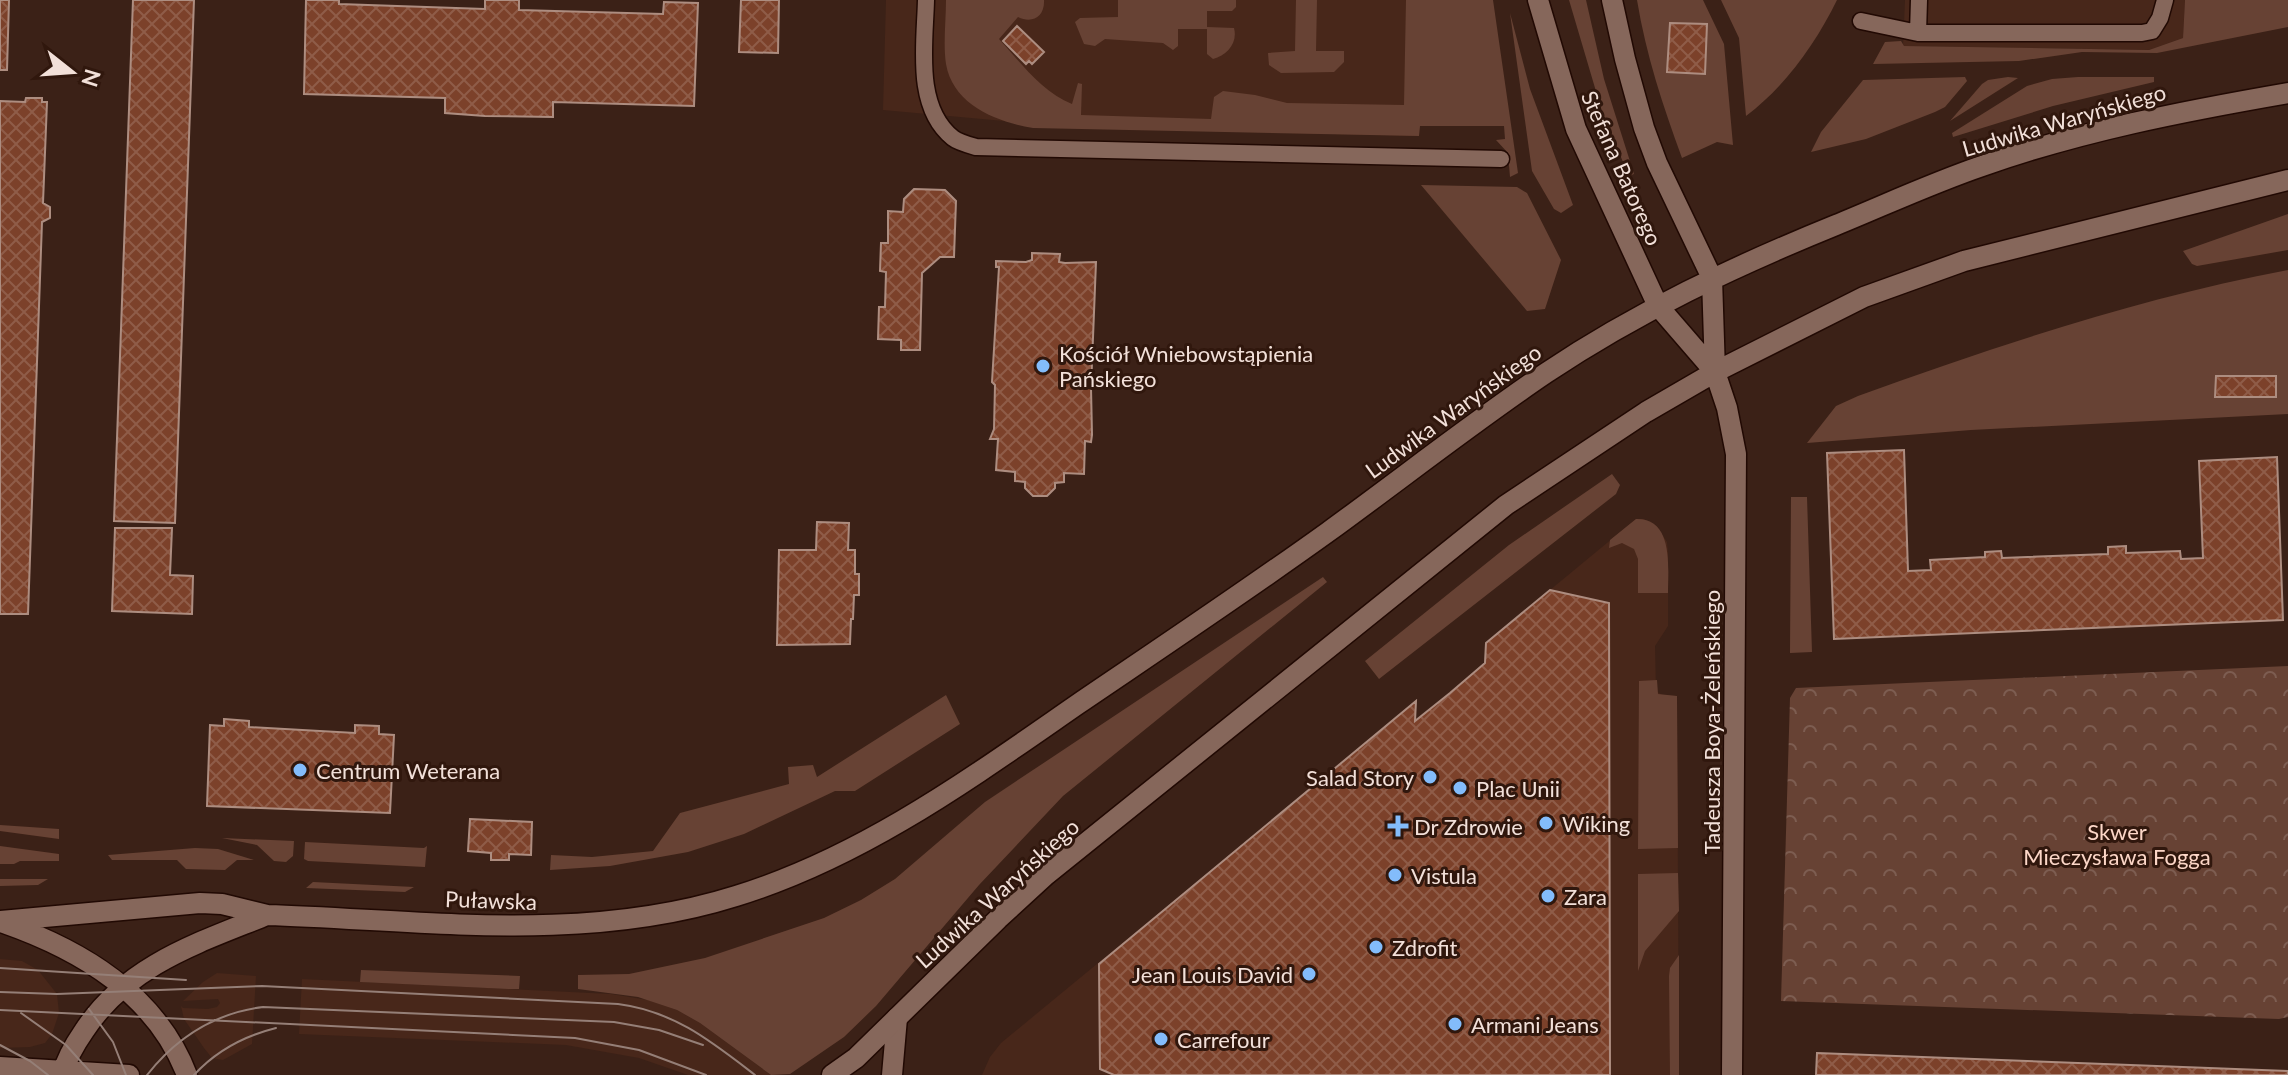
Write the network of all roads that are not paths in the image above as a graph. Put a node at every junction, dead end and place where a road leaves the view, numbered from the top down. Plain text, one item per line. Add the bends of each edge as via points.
1 (926, 0) edge
2 (1538, 0) edge
3 (1612, 0) edge
4 (1919, 0) edge
5 (2165, 0) edge
6 (1861, 21) dead end
7 (1918, 33) junction
8 (2288, 93) edge
9 (1501, 159) dead end
10 (2288, 180) edge
11 (1712, 278) junction
12 (1658, 306) junction
13 (1715, 372) junction
14 (711, 903) joint
15 (267, 915) junction
16 (0, 922) edge
17 (123, 985) junction
18 (897, 1018) junction
19 (0, 1067) edge
20 (63, 1073) edge
21 (129, 1075) edge
22 (187, 1075) edge
23 (832, 1075) edge
24 (892, 1075) edge
25 (1732, 1075) edge

1 - 9 lane via 925,74 933,113 953,139 976,147
2 - 12 main road, Stefana Batorego via 1576,129
3 - 11 main road, Stefana Batorego via 1644,128
4 - 7 lane
5 - 7 lane via 2152,31 2142,33
6 - 7 lane
8 - 11 main road, Ludwika Waryńskiego via 2134,122 1995,162
10 - 13 main road, Ludwika Waryńskiego via 1964,261 1864,297
11 - 12 main road, Ludwika Waryńskiego
11 - 13 main road, Tadeusza Boya-Żeleńskiego
12 - 13 main road, Tadeusza Boya-Żeleńskiego
12 - 14 main road, Ludwika Waryńskiego via 1540,377 1328,532 902,821 804,870
13 - 18 main road, Ludwika Waryńskiego via 1557,470 1473,531 1046,875
13 - 25 main road, Tadeusza Boya-Żeleńskiego via 1732,429 1737,478
14 - 15 main road, Puławska via 634,919 561,926
15 - 16 main road, Puławska via 200,903
15 - 17 main road, Puławska via 171,954
16 - 17 main road, Puławska via 67,948
17 - 20 main road, Puławska via 80,1037
17 - 22 main road, Puławska via 153,1018
18 - 23 main road, Ludwika Waryńskiego
18 - 24 main road
19 - 20 main road
20 - 21 main road

